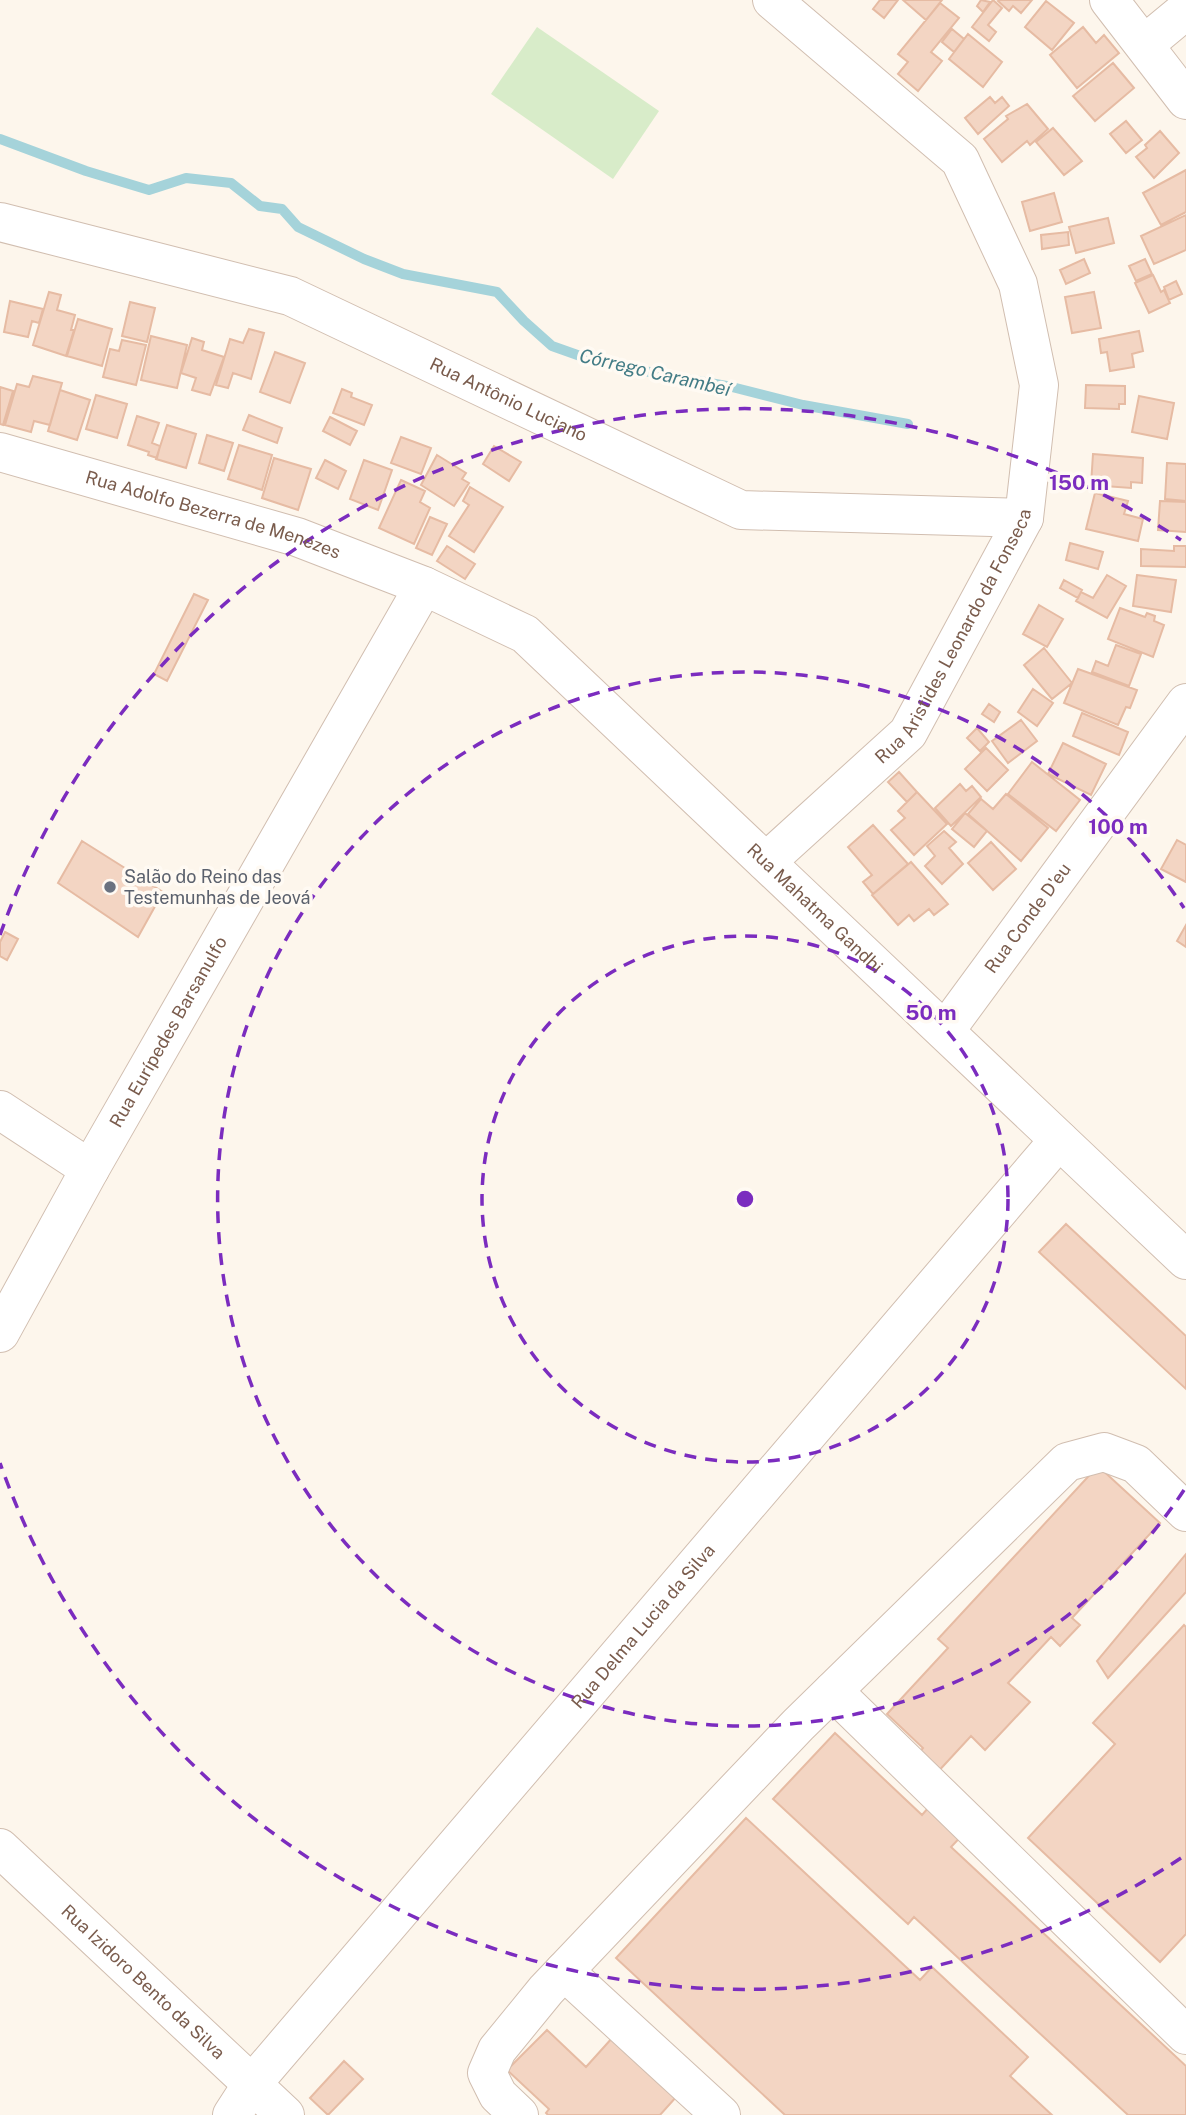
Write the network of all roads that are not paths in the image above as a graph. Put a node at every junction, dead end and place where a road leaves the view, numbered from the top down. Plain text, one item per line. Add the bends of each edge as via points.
1 (772, 0) edge
2 (1110, 0) edge
3 (1186, 10) edge
4 (1145, 44) junction
5 (1186, 100) edge
6 (0, 222) edge
7 (0, 452) edge
8 (1024, 518) junction
9 (424, 586) junction
10 (1186, 703) edge
11 (766, 862) junction
12 (945, 1031) junction
13 (0, 1110) edge
14 (1059, 1140) junction
15 (89, 1169) junction
16 (1186, 1260) edge
17 (0, 1333) edge
18 (1186, 1512) edge
19 (833, 1691) junction
20 (0, 1848) edge
21 (564, 1970) junction
22 (1180, 2015) edge
23 (242, 2100) edge
24 (285, 2115) edge
25 (519, 2115) edge
26 (721, 2115) edge

1 - 8 street, Rua Aristides Leonardo da Fonseca via 960,160 1018,284 1039,385
2 - 4 street
3 - 4 street
4 - 5 street
6 - 8 street, Rua Antônio Luciano via 290,296 741,510
7 - 9 street, Rua Adolfo Bezerra de Menezes via 297,537
8 - 11 street, Rua Aristides Leonardo da Fonseca via 908,733
9 - 11 street, Rua Mahatma Gandhi via 525,634
9 - 15 street, Rua Eurípedes Barsanulfo
10 - 12 street, Rua Conde D'eu
11 - 12 street, Rua Mahatma Gandhi
12 - 14 street, Rua Mahatma Gandhi
13 - 15 street
14 - 16 street, Rua Mahatma Gandhi
14 - 23 street, Rua Delma Lucia da Silva
15 - 17 street, Rua Eurípedes Barsanulfo
18 - 19 street via 1136,1464 1104,1452 1067,1462
19 - 21 street
19 - 22 street
20 - 23 street, Rua Izidoro Bento da Silva
21 - 25 street via 497,2050 487,2073 498,2095
21 - 26 street
23 - 24 street, Rua Izidoro Bento da Silva

